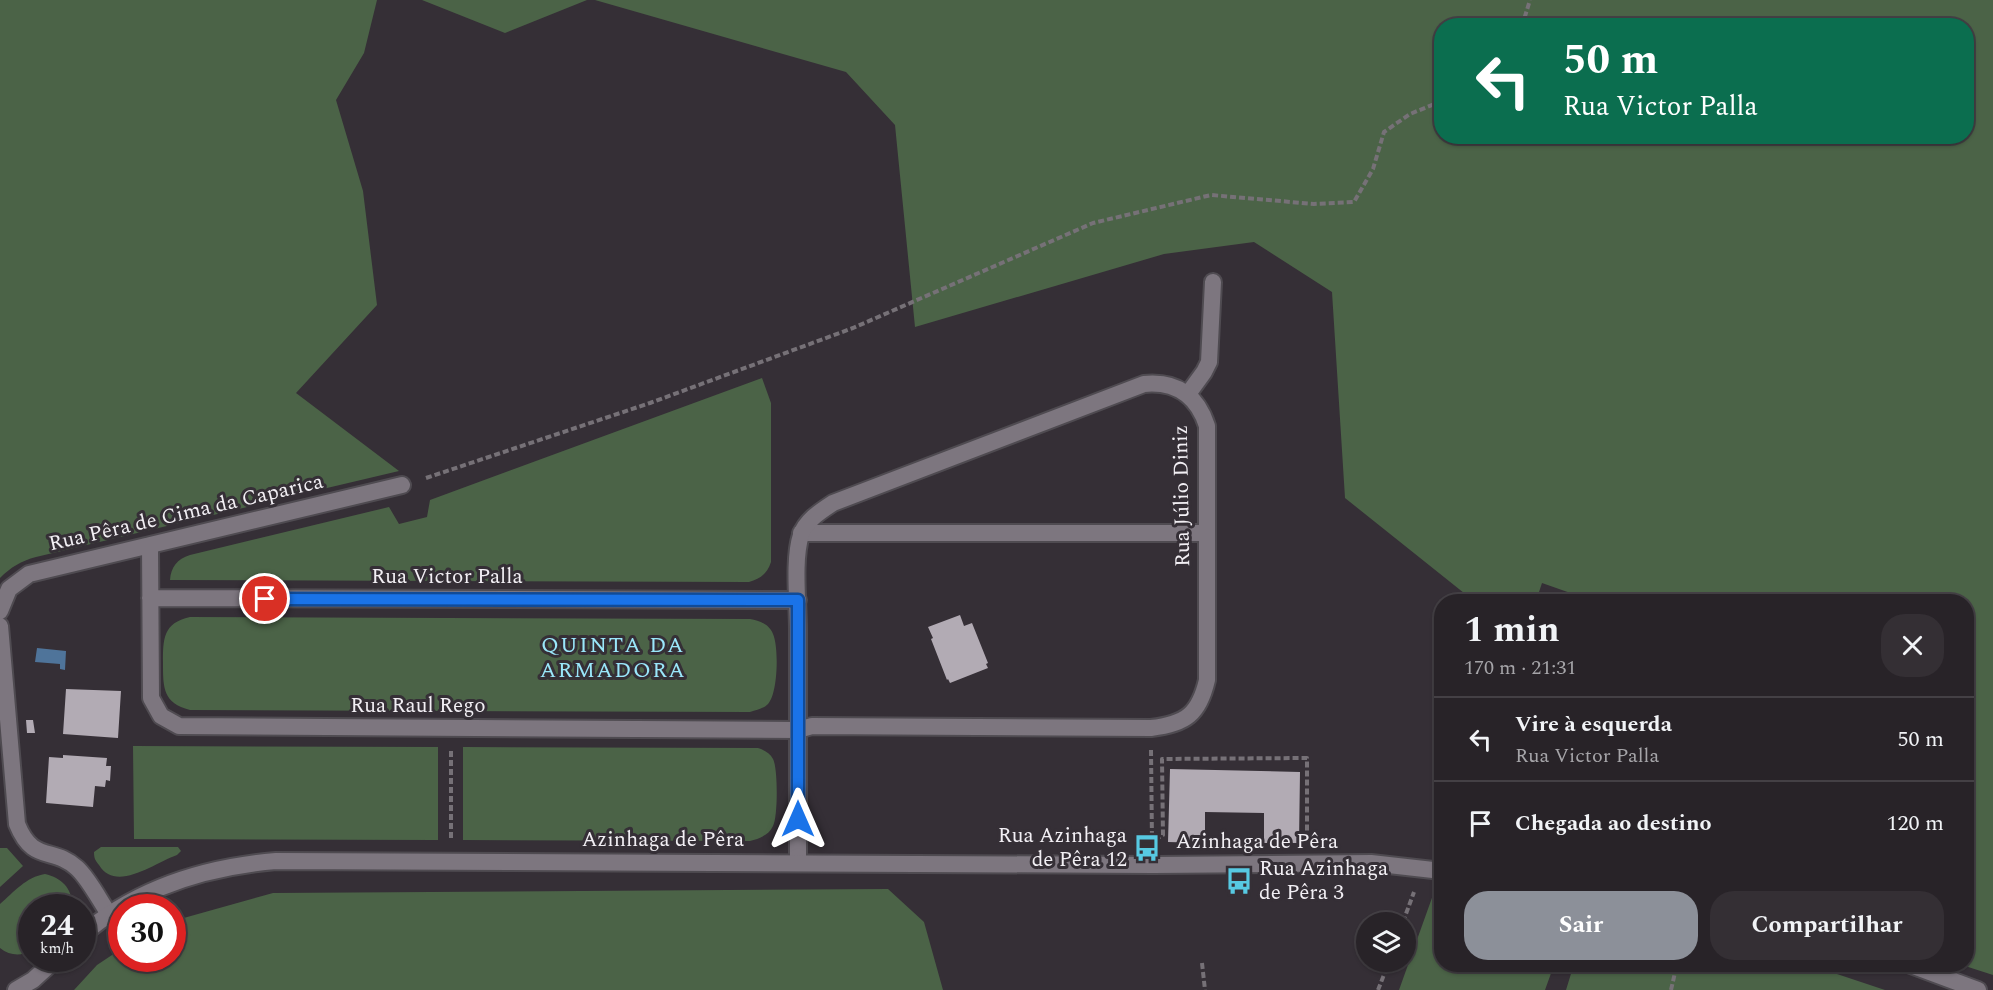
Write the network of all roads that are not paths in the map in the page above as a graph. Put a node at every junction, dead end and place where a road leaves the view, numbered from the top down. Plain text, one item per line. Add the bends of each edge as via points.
1 (1213, 282) dead end
2 (1188, 394) junction
3 (402, 486) dead end
4 (801, 533) junction
5 (1207, 533) junction
6 (150, 545) junction
7 (150, 598) junction
8 (798, 600) junction
9 (0, 611) edge
10 (0, 626) edge
11 (798, 730) junction
12 (798, 863) junction
13 (1434, 870) edge
14 (148, 894) edge
15 (108, 913) edge
16 (108, 915) edge
17 (96, 924) edge
18 (42, 972) edge
19 (1930, 972) edge
20 (16, 990) edge
21 (1978, 990) edge

1 - 2 street via 1209,362
2 - 4 street, Rua Júlio Diniz via 1169,384 1144,384 833,503 814,516
2 - 5 street, Rua Júlio Diniz via 1207,426
3 - 6 street, Rua Pêra de Cima da Caparica
4 - 5 street
4 - 8 street
5 - 11 street, Rua Júlio Diniz via 1207,680 1196,709 1171,726 812,726
6 - 7 street
6 - 9 street, Rua Pêra de Cima da Caparica via 28,574 9,589
7 - 8 street, Rua Victor Palla
7 - 11 street, Rua Raul Rego via 151,698 161,716 179,726
8 - 11 street
10 - 15 street via 17,824 35,850 68,861 79,870
11 - 12 street
12 - 13 street, Azinhaga de Pêra via 1371,863
12 - 14 street, Azinhaga de Pêra via 276,861 202,872
16 - 17 street, Azinhaga de Pêra
18 - 20 street
19 - 21 street

